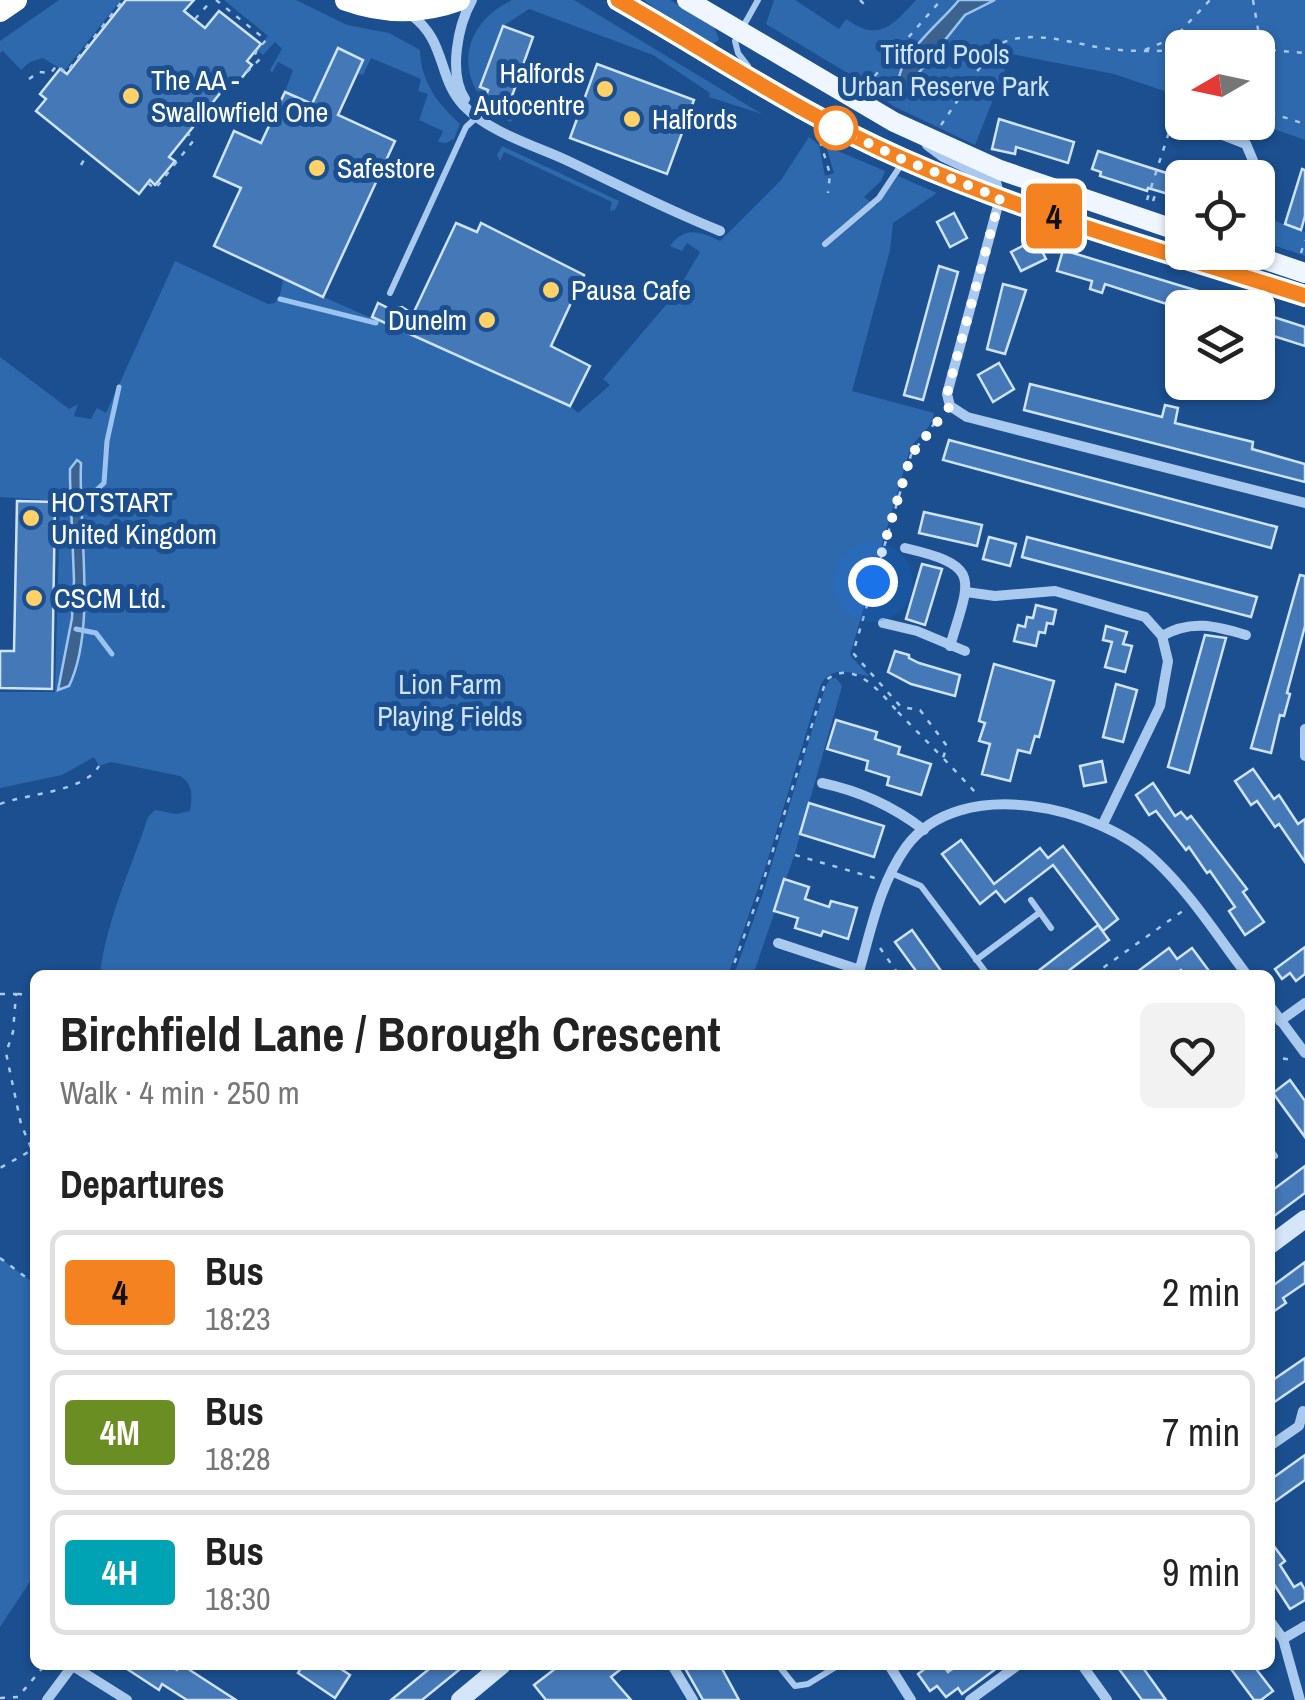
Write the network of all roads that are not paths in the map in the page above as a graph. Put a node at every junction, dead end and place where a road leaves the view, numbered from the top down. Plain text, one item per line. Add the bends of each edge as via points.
1 (16, 0) edge
2 (346, 0) edge
3 (459, 0) edge
4 (472, 0) edge
5 (618, 0) edge
6 (687, 0) edge
7 (758, 0) edge
8 (0, 11) edge
9 (406, 12) junction
10 (740, 31) junction
11 (478, 116) junction
12 (894, 122) junction
13 (834, 127) junction
14 (1239, 140) edge
15 (904, 160) junction
16 (1251, 160) edge
17 (1000, 198) junction
18 (1165, 226) edge
19 (720, 230) dead end
20 (825, 244) dead end
21 (1275, 263) edge
22 (1305, 273) edge
23 (390, 293) dead end
24 (1305, 296) edge
25 (1305, 503) edge
26 (905, 548) dead end
27 (966, 592) junction
28 (883, 623) dead end
29 (1246, 635) dead end
30 (1162, 636) junction
31 (945, 644) junction
32 (965, 651) dead end
33 (1305, 730) edge
34 (1305, 756) edge
35 (822, 783) dead end
36 (1102, 826) junction
37 (924, 830) junction
38 (889, 877) junction
39 (1031, 900) dead end
40 (1040, 913) junction
41 (1051, 928) dead end
42 (778, 943) dead end
43 (976, 960) junction
44 (853, 970) edge
45 (859, 970) edge
46 (984, 970) edge
47 (1243, 970) edge
48 (1305, 1003) edge
49 (1275, 1014) edge
50 (1280, 1022) junction
51 (1305, 1053) edge
52 (1305, 1219) edge
53 (1275, 1241) edge
54 (1303, 1411) edge
55 (1275, 1443) edge
56 (1305, 1626) edge
57 (1275, 1628) edge
58 (1283, 1639) junction
59 (69, 1670) edge
60 (81, 1670) edge
61 (496, 1670) edge
62 (675, 1670) edge
63 (782, 1670) edge
64 (831, 1670) edge
65 (891, 1670) edge
66 (1011, 1670) edge
67 (1085, 1670) edge
68 (47, 1700) edge
69 (127, 1700) edge
70 (460, 1700) edge
71 (693, 1700) edge
72 (911, 1700) edge
73 (970, 1700) edge
74 (1106, 1700) edge
75 (1300, 1700) edge

1 - 8 highway
2 - 9 highway
3 - 9 highway
4 - 11 street via 461,28 458,80
5 - 13 main road
6 - 10 main road
7 - 10 lane
9 - 11 street via 435,39 456,95
10 - 12 main road
10 - 13 lane via 735,41 744,64 804,99
11 - 19 street
11 - 23 lane via 466,128
12 - 17 street via 943,157 996,182
12 - 18 main road via 1000,170
13 - 15 main road
14 - 16 street
15 - 17 main road
15 - 20 lane via 879,198
17 - 24 main road
17 - 25 street via 947,394 950,406
21 - 22 main road
26 - 27 street via 955,563
27 - 30 street via 1056,592 1145,617
27 - 31 street
28 - 31 street
29 - 30 street via 1191,625
30 - 36 street via 1168,661 1160,706
31 - 32 street
33 - 34 street
35 - 37 street via 898,810
36 - 37 street via 1026,803 962,809
36 - 47 street via 1155,859
37 - 38 street
38 - 43 lane via 921,886
38 - 45 street
39 - 40 lane
40 - 41 lane
40 - 43 lane
42 - 44 street
43 - 46 lane
48 - 50 street
49 - 50 street
50 - 51 street
52 - 53 street
54 - 55 street via 1299,1426
56 - 58 street
57 - 58 street
58 - 75 street
59 - 68 street
60 - 69 street
61 - 70 street
62 - 71 street
63 - 64 lane via 794,1686
65 - 72 street
66 - 73 street
67 - 74 street

